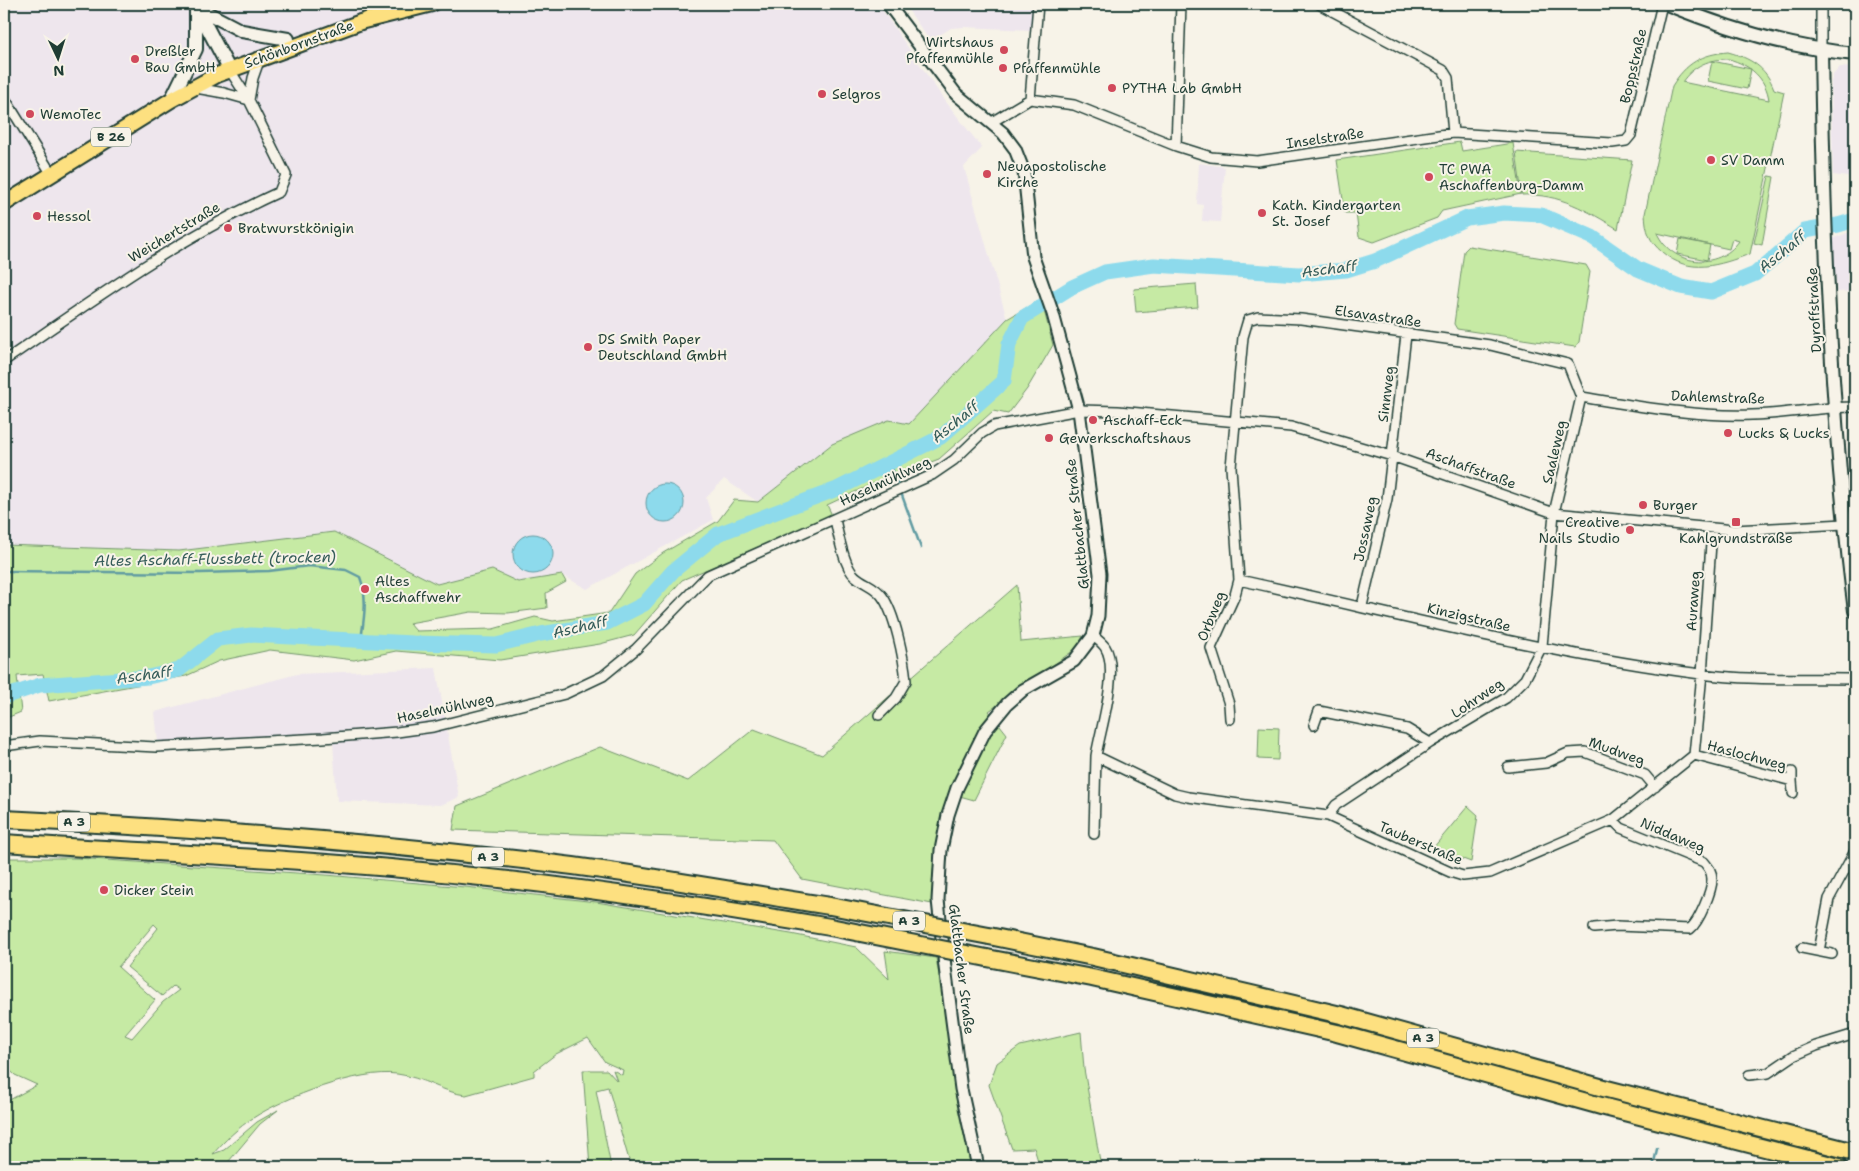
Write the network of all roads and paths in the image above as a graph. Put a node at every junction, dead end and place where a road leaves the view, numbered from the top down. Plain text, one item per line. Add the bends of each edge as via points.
1 (432, 4) edge
2 (888, 4) edge
3 (1038, 4) edge
4 (1181, 4) edge
5 (1319, 4) edge
6 (1662, 4) edge
7 (1667, 4) edge
8 (1821, 4) edge
9 (195, 6) edge
10 (369, 20) junction
11 (288, 39) junction
12 (1822, 50) junction
13 (1855, 54) edge
14 (260, 58) junction
15 (229, 69) junction
16 (194, 87) junction
17 (4, 97) edge
18 (1030, 99) junction
19 (171, 100) junction
20 (249, 100) junction
21 (992, 122) junction
22 (1453, 133) junction
23 (1631, 135) joint
24 (1176, 146) junction
25 (51, 174) junction
26 (4, 204) edge
27 (1406, 334) junction
28 (4, 361) edge
29 (1581, 397) junction
30 (1835, 407) junction
31 (1855, 407) edge
32 (1079, 410) junction
33 (1234, 420) junction
34 (1392, 456) junction
35 (1554, 513) junction
36 (835, 519) junction
37 (1850, 524) edge
38 (1712, 529) junction
39 (1238, 580) junction
40 (1362, 606) junction
41 (1855, 611) edge
42 (1093, 636) junction
43 (1542, 646) junction
44 (1702, 674) junction
45 (1855, 679) edge
46 (879, 715) dead end
47 (1230, 719) dead end
48 (1314, 725) dead end
49 (1430, 743) junction
50 (4, 746) edge
51 (1694, 755) junction
52 (1096, 756) junction
53 (1508, 767) dead end
54 (1655, 787) junction
55 (1793, 793) dead end
56 (1328, 816) junction
57 (4, 819) edge
58 (1613, 820) junction
59 (1094, 834) dead end
60 (4, 843) edge
61 (1855, 851) edge
62 (1594, 928) dead end
63 (1802, 948) dead end
64 (1819, 951) junction
65 (1832, 954) dead end
66 (1855, 1034) edge
67 (1749, 1075) dead end
68 (1855, 1152) edge
69 (978, 1167) edge
70 (1839, 1167) edge

1 - 10 main road, Schönbornstraße
2 - 21 street, Glattbacher Straße via 956,94
3 - 18 street
4 - 24 street
5 - 22 street via 1442,70 1448,78
6 - 23 street, Boppstraße
7 - 12 main road via 1734,30
8 - 12 street, Dyroffstraße
9 - 11 main road via 242,31
9 - 15 main road, Weichertstraße
9 - 19 main road via 196,48
10 - 11 main road, Schönbornstraße
10 - 14 main road, Schönbornstraße
11 - 15 main road, Schönbornstraße via 246,55
12 - 13 main road
12 - 30 main road, Dyroffstraße via 1824,215
14 - 15 main road, Schönbornstraße
14 - 20 street
15 - 16 main road, Schönbornstraße / B 26
15 - 20 street, Weichertstraße
16 - 19 main road, Schönbornstraße / B 26
16 - 20 street
17 - 25 street
18 - 21 street
18 - 24 street, Inselstraße via 1091,110
19 - 25 main road, Schönbornstraße / B 26
20 - 28 street, Weichertstraße via 286,174 279,192 232,214 152,261
21 - 32 street, Glattbacher Straße via 1015,149 1024,172 1033,257 1053,314
22 - 23 street, Inselstraße via 1612,143 1626,141
22 - 24 street, Inselstraße via 1257,161 1211,157
25 - 26 main road, Schönbornstraße / B 26
27 - 29 street, Elsavastraße via 1490,345 1568,364
27 - 33 street, Elsavastraße via 1301,319 1258,317 1248,320 1243,337
27 - 34 street, Sinnweg
29 - 30 street, Dahlemstraße via 1716,414 1752,415
29 - 35 street, Saaleweg
30 - 31 street, Dahlemstraße
30 - 37 main road, Dyroffstraße
32 - 33 street, Aschaffstraße
32 - 36 street, Haselmühlweg via 994,426 982,433 944,469
32 - 42 street, Glattbacher Straße via 1100,581
33 - 34 street, Aschaffstraße via 1292,427
33 - 39 street via 1232,476
34 - 35 street, Aschaffstraße
34 - 40 street, Jossaweg via 1387,499
35 - 38 street, Aschaffstraße
35 - 43 street, Lohrweg
36 - 46 street, Haselmühlweg via 840,545 853,575 875,588 884,598 899,641 906,681 896,698
36 - 50 street, Haselmühlweg via 708,575 636,649 603,676 565,694 433,727 388,733 156,746 40,742
37 - 38 street, Aschaffstraße via 1772,530
37 - 41 main road
38 - 44 street, Auraweg
39 - 40 street, Kinzigstraße
39 - 47 street, Orbweg via 1236,595 1211,648 1229,704
40 - 43 street, Kinzigstraße
42 - 52 street via 1105,647 1110,676
42 - 69 street, Glattbacher Straße via 1074,661 1023,690 1007,704 986,731 957,788 946,824 938,900 961,1088
43 - 44 street, Kinzigstraße
43 - 49 street, Lohrweg via 1525,679 1506,698
44 - 45 street, Kinzigstraße
44 - 51 street
48 - 49 street via 1319,711 1407,729
49 - 56 street, Lohrweg via 1336,805
51 - 54 street, Tauberstraße
51 - 55 street, Haslochweg via 1792,777
52 - 56 street, Tauberstraße via 1182,796
52 - 59 street
53 - 54 street, Mudweg via 1546,763 1568,753 1585,752 1645,775
54 - 58 street, Tauberstraße
56 - 58 street, Tauberstraße via 1463,876 1490,873
57 - 68 highway, A 3, bridge via 352,842 559,865 830,906 1093,957 1341,1015 1606,1089
58 - 62 street, Niddaweg via 1621,828 1704,862 1711,870 1713,881 1697,924 1690,929
60 - 70 highway, A 3, bridge via 339,863 471,876 650,897 830,927 1092,978 1337,1033
61 - 64 street via 1829,899
63 - 64 street
64 - 65 street
66 - 67 street via 1793,1056 1768,1073

